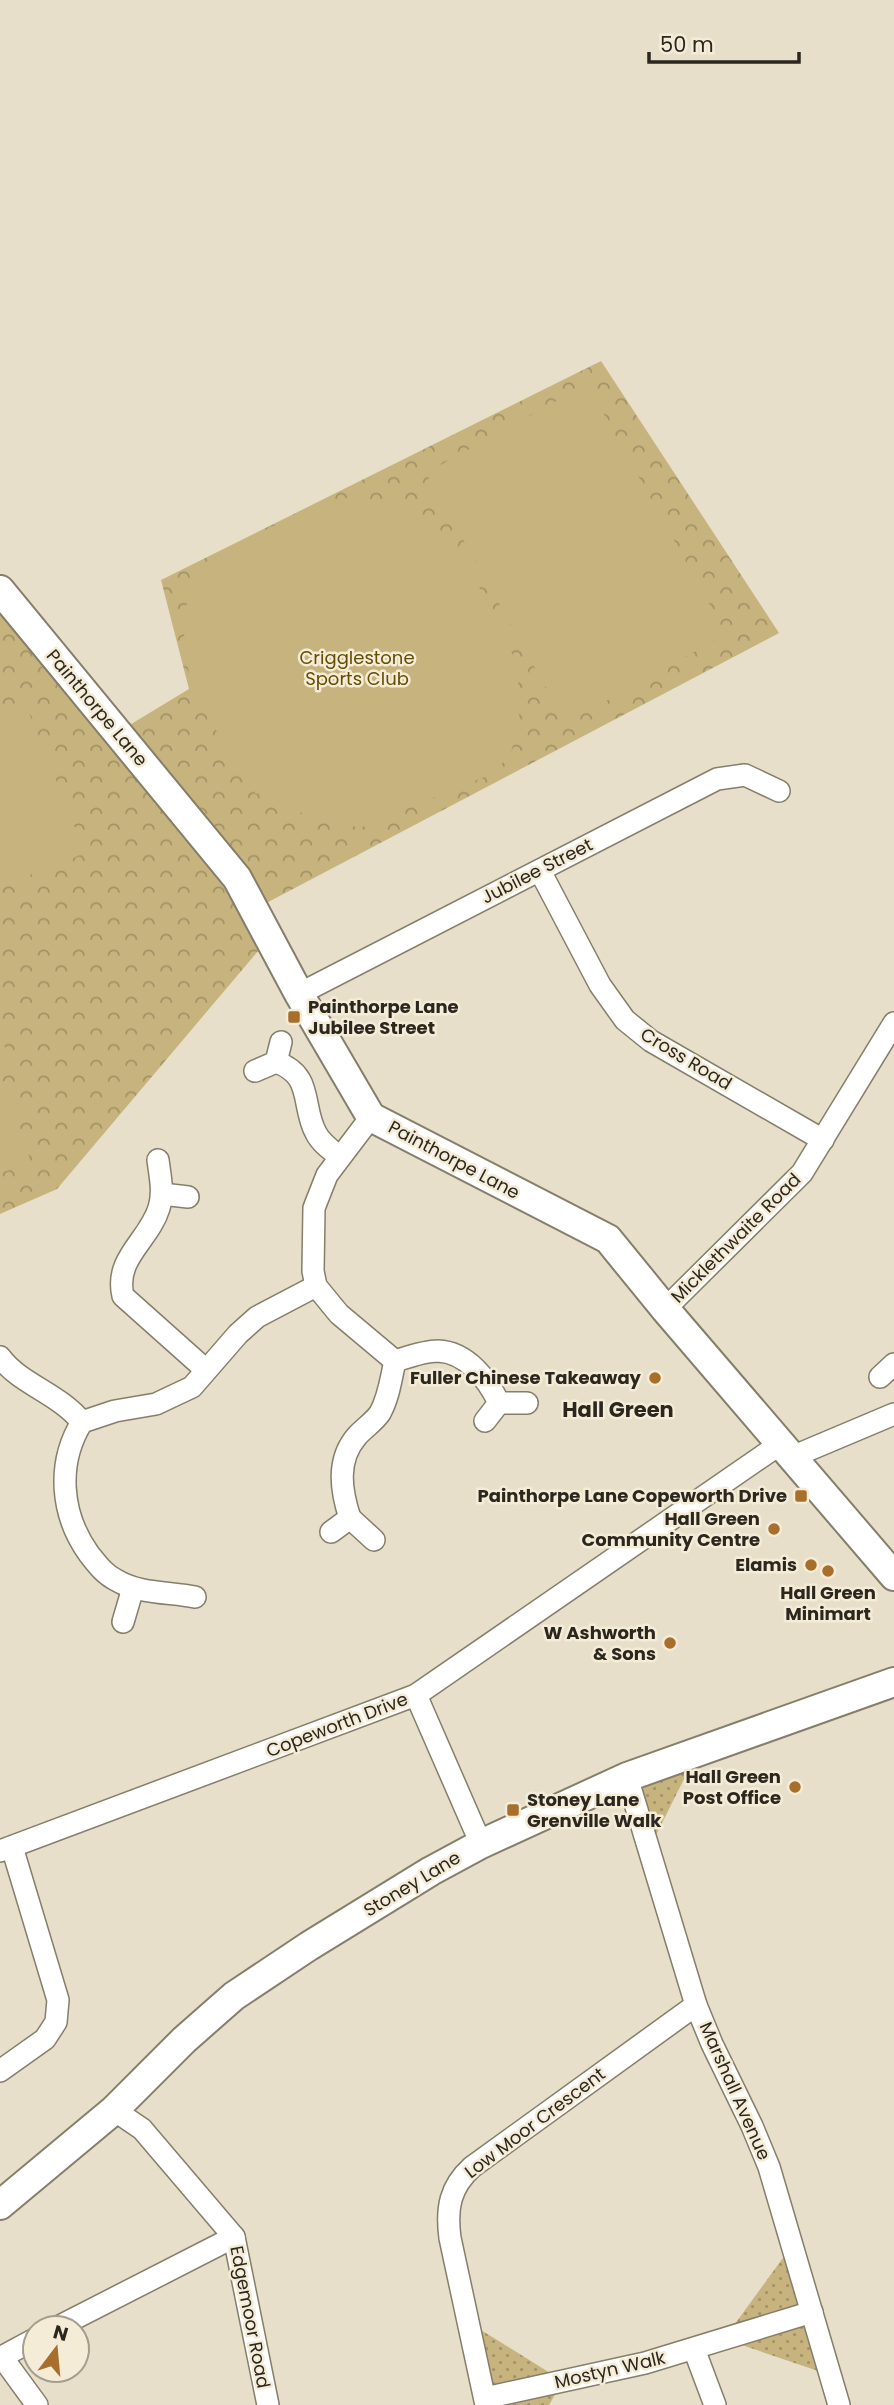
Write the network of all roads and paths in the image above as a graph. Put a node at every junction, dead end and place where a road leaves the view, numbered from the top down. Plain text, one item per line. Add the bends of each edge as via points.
1 (0, 590) edge
2 (779, 791) dead end
3 (540, 871) junction
4 (299, 994) junction
5 (894, 1023) edge
6 (255, 1072) dead end
7 (370, 1117) junction
8 (823, 1140) junction
9 (340, 1157) junction
10 (158, 1160) dead end
11 (162, 1194) junction
12 (188, 1198) dead end
13 (316, 1286) junction
14 (665, 1309) junction
15 (0, 1357) edge
16 (395, 1361) junction
17 (206, 1370) junction
18 (499, 1403) junction
19 (527, 1403) dead end
20 (894, 1413) edge
21 (485, 1421) dead end
22 (82, 1422) junction
23 (786, 1450) junction
24 (350, 1518) junction
25 (331, 1532) dead end
26 (374, 1539) dead end
27 (894, 1576) edge
28 (133, 1588) junction
29 (195, 1597) dead end
30 (123, 1622) dead end
31 (894, 1682) edge
32 (416, 1695) junction
33 (628, 1777) junction
34 (481, 1844) junction
35 (6, 1849) edge
36 (696, 2006) junction
37 (0, 2071) edge
38 (114, 2110) junction
39 (0, 2205) edge
40 (234, 2238) junction
41 (812, 2312) junction
42 (84, 2314) edge
43 (21, 2346) edge
44 (694, 2349) junction
45 (1, 2357) edge
46 (485, 2401) edge
47 (37, 2405) edge
48 (268, 2405) edge
49 (715, 2405) edge
50 (839, 2405) edge

1 - 4 street, Painthorpe Lane via 237,878
2 - 3 street, Jubilee Street via 745,775 717,779
3 - 4 street, Jubilee Street
3 - 8 street, Cross Road via 600,985 625,1020 652,1041
4 - 7 street, Painthorpe Lane
5 - 8 street, Micklethwaite Road
6 - 9 street via 278,1052 304,1088 316,1133
7 - 9 street
7 - 14 street, Painthorpe Lane via 608,1239
8 - 14 street, Micklethwaite Road via 802,1173
9 - 13 street via 314,1208
10 - 11 street
11 - 12 street
11 - 17 street via 159,1210 123,1269 123,1296
13 - 16 street via 339,1314
13 - 17 street via 257,1317
14 - 23 street, Painthorpe Lane
15 - 22 street
16 - 18 street via 438,1351 454,1355 482,1376
16 - 24 street via 379,1414 348,1449 342,1481
17 - 22 street via 192,1387 156,1404
18 - 19 street
18 - 21 street
20 - 23 street, Copeworth Drive
22 - 28 street via 73,1436 64,1477 71,1519 78,1538 102,1570
23 - 27 street, Painthorpe Lane
23 - 32 street, Copeworth Drive
24 - 25 street
24 - 26 street
28 - 29 street
28 - 30 street
31 - 33 street, Stoney Lane
32 - 34 street
32 - 35 street, Copeworth Drive
33 - 34 street, Stoney Lane
33 - 36 street, Marshall Avenue
34 - 38 street, Stoney Lane via 430,1871 234,1996
35 - 37 street via 58,2000 56,2022 45,2039
36 - 41 street, Marshall Avenue via 769,2166
36 - 46 street, Low Moor Crescent via 472,2166 453,2189 447,2219
38 - 39 street, Stoney Lane
38 - 40 street, Edgemoor Road via 142,2129
40 - 42 street
40 - 48 street, Edgemoor Road
41 - 44 street, Mostyn Walk
41 - 50 street, Marshall Avenue
43 - 45 street
44 - 46 street, Mostyn Walk
44 - 49 street
45 - 47 street

